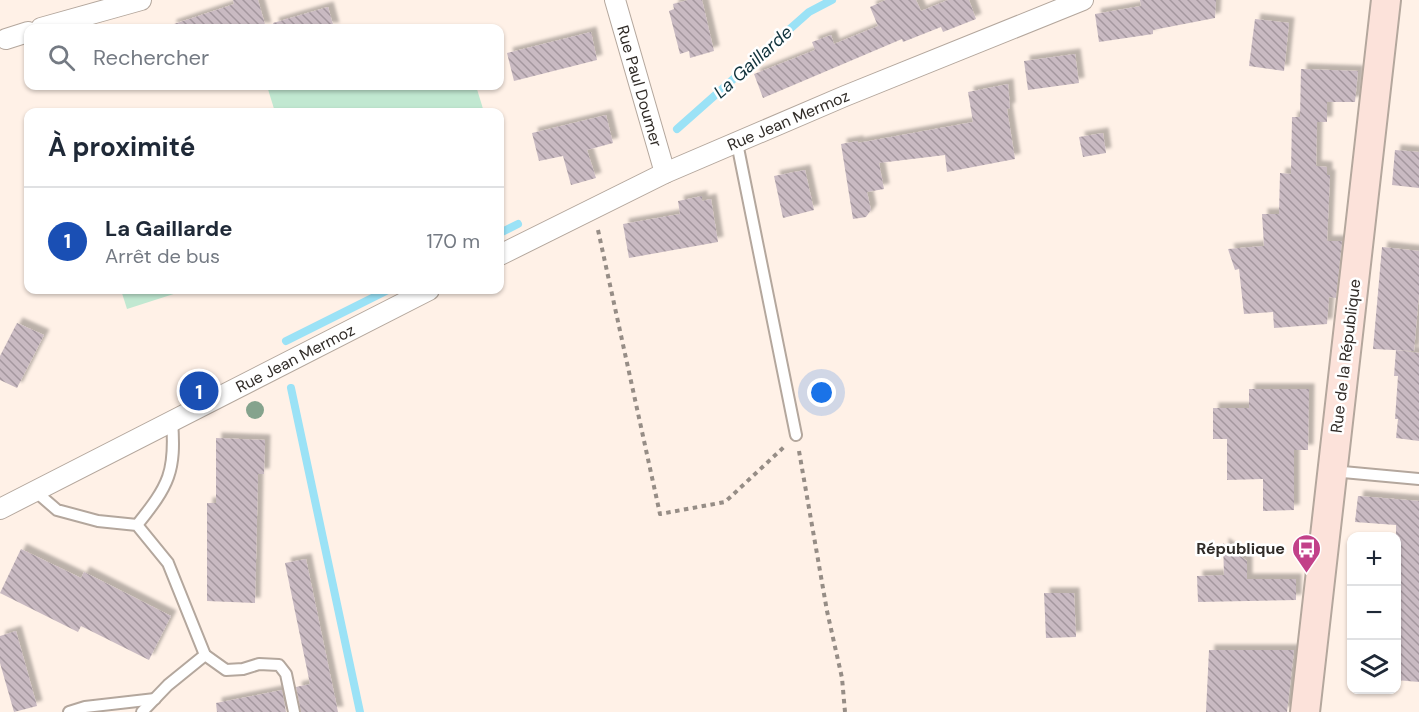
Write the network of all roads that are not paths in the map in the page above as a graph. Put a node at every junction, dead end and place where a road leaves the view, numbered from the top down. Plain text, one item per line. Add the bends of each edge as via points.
1 (615, 0) edge
2 (1083, 0) edge
3 (1386, 0) edge
4 (134, 1) edge
5 (55, 24) edge
6 (24, 33) edge
7 (6, 39) dead end
8 (737, 142) junction
9 (665, 173) junction
10 (504, 253) edge
11 (421, 294) edge
12 (172, 421) junction
13 (796, 435) road end
14 (1332, 471) junction
15 (1419, 479) edge
16 (35, 491) junction
17 (0, 509) edge
18 (137, 525) junction
19 (205, 655) junction
20 (155, 699) junction
21 (69, 712) edge
22 (142, 712) edge
23 (294, 712) edge
24 (1305, 712) edge

1 - 9 street, Rue Paul Doumer
2 - 8 street, Rue Jean Mermoz
3 - 14 main road, Rue de la République
4 - 5 street
6 - 7 street
8 - 9 street, Rue Jean Mermoz
8 - 13 lane
9 - 10 street, Rue Jean Mermoz
11 - 12 street, Rue Jean Mermoz
12 - 16 street, Rue Jean Mermoz
12 - 18 lane via 173,466 154,504
14 - 15 lane
14 - 24 main road, Rue de la République
16 - 17 street, Rue Jean Mermoz
16 - 18 lane via 57,510 98,521
18 - 19 lane via 168,563
19 - 20 lane
19 - 23 lane via 226,670 279,665 286,674
20 - 21 lane
20 - 22 lane

